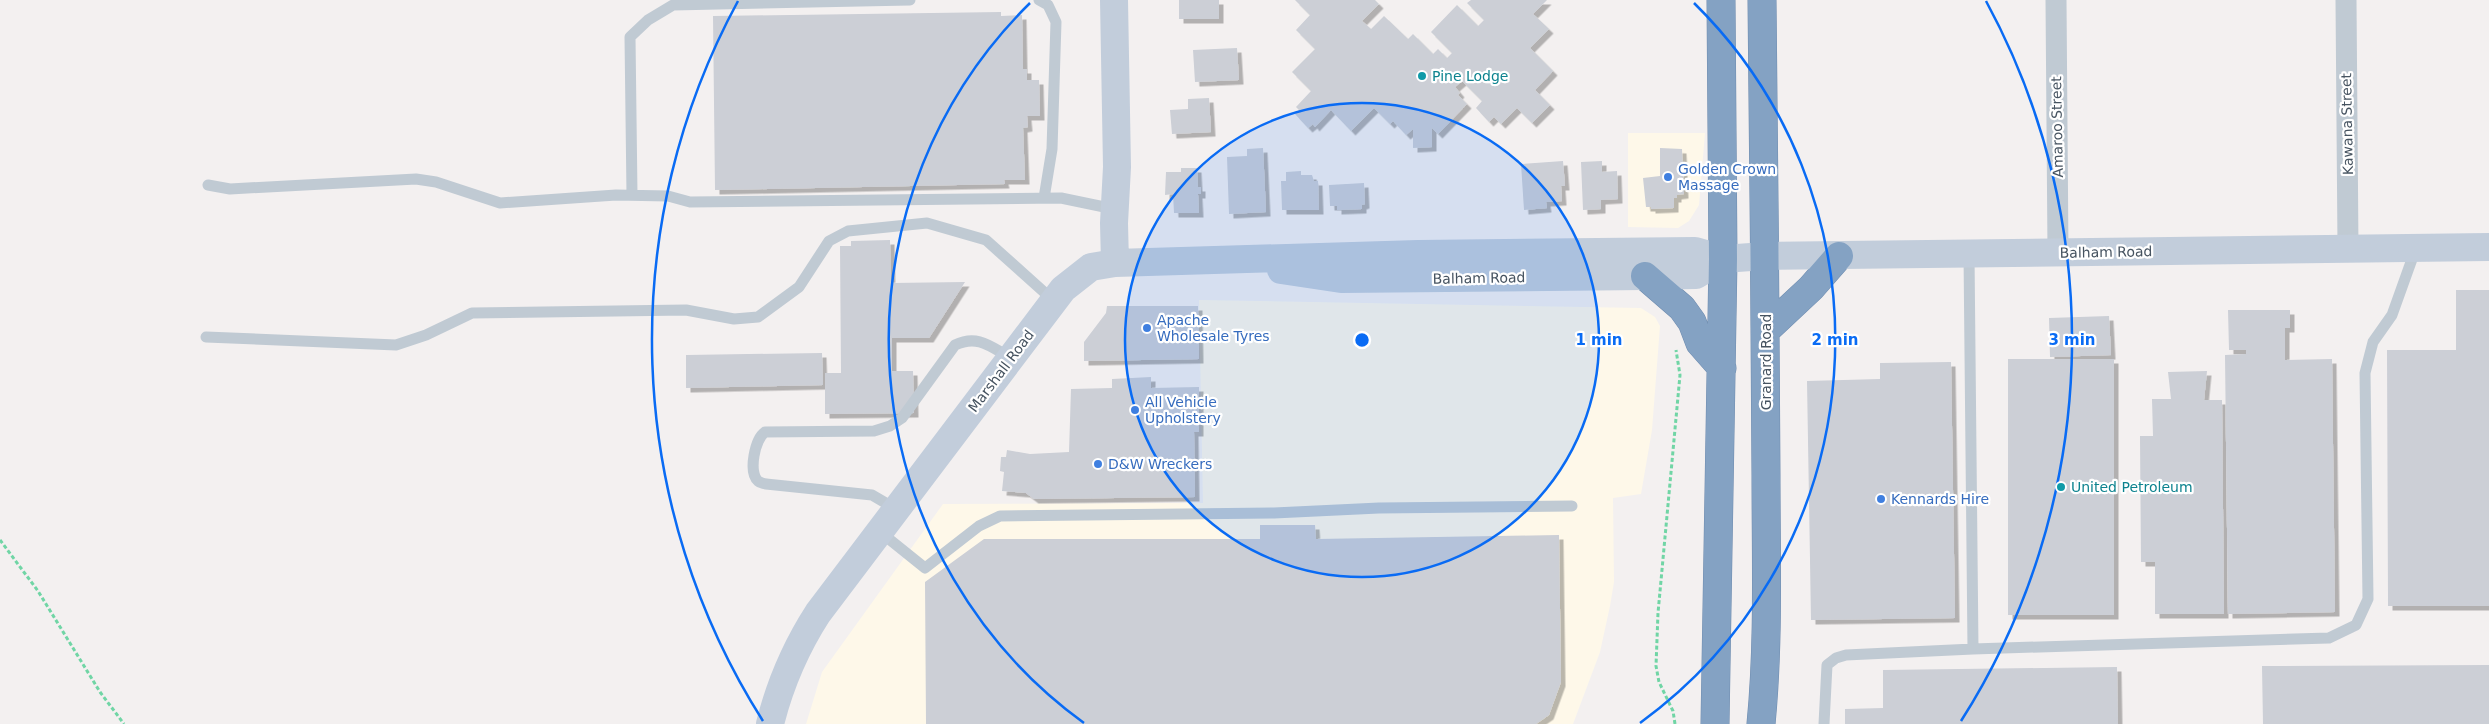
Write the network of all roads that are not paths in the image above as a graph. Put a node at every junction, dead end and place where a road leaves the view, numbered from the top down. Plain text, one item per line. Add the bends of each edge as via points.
1 (910, 0) edge
2 (1040, 0) edge
3 (1114, 0) edge
4 (1721, 0) edge
5 (1762, 0) edge
6 (2056, 0) edge
7 (2346, 0) edge
8 (208, 185) dead end
9 (632, 195) junction
10 (1044, 198) junction
11 (1114, 209) junction
12 (2489, 247) edge
13 (2348, 248) junction
14 (2416, 248) junction
15 (2058, 253) junction
16 (1969, 254) junction
17 (1765, 256) junction
18 (1839, 256) junction
19 (1723, 259) junction
20 (1232, 260) junction
21 (1115, 263) junction
22 (1646, 276) junction
23 (1054, 301) junction
24 (1766, 330) junction
25 (206, 336) dead end
26 (1011, 358) junction
27 (1722, 368) junction
28 (1572, 506) dead end
29 (896, 509) junction
30 (879, 531) junction
31 (1972, 649) junction
32 (770, 724) edge
33 (1715, 724) edge
34 (1762, 724) edge
35 (1824, 724) edge

1 - 9 lane via 673,5 648,20 630,37
2 - 10 lane via 1048,5 1056,22 1052,149
3 - 11 street via 1117,167
4 - 19 highway
5 - 17 highway, Granard Road
6 - 15 street, Amaroo Street
7 - 13 street, Kawana Street
8 - 9 lane via 230,189 416,179 436,182 500,204
9 - 10 lane via 668,196 690,202
10 - 11 lane via 1061,198
11 - 21 street
12 - 14 street, Balham Road
13 - 14 street, Balham Road
13 - 15 street, Balham Road
14 - 31 lane via 2392,315 2373,342 2365,373 2368,599 2356,625 2329,638
15 - 16 street, Balham Road
16 - 18 street, Balham Road
16 - 31 lane
17 - 18 street, Balham Road
17 - 19 street, Balham Road
17 - 24 highway, Granard Road
18 - 24 highway via 1811,288
19 - 20 street, Balham Road via 1695,251
19 - 22 street, Balham Road via 1696,275
19 - 27 highway
20 - 21 street, Balham Road
20 - 22 street, Balham Road via 1341,280
21 - 23 street, Marshall Road via 1082,272
22 - 27 highway via 1682,308 1700,343
23 - 25 lane via 986,240 927,223 848,231 829,241 799,287 758,317 734,319 686,310 472,313 396,345
23 - 26 street, Marshall Road
24 - 34 highway, Granard Road
26 - 29 street, Marshall Road
26 - 29 lane via 973,339 955,345 910,410 890,426 874,431 765,432 759,436 755,447 754,475 758,481 872,495
27 - 33 highway
28 - 30 lane via 1000,516 979,526 925,568
29 - 30 street, Marshall Road
30 - 32 street, Marshall Road via 802,638 780,688
31 - 35 lane via 1836,658 1827,665

